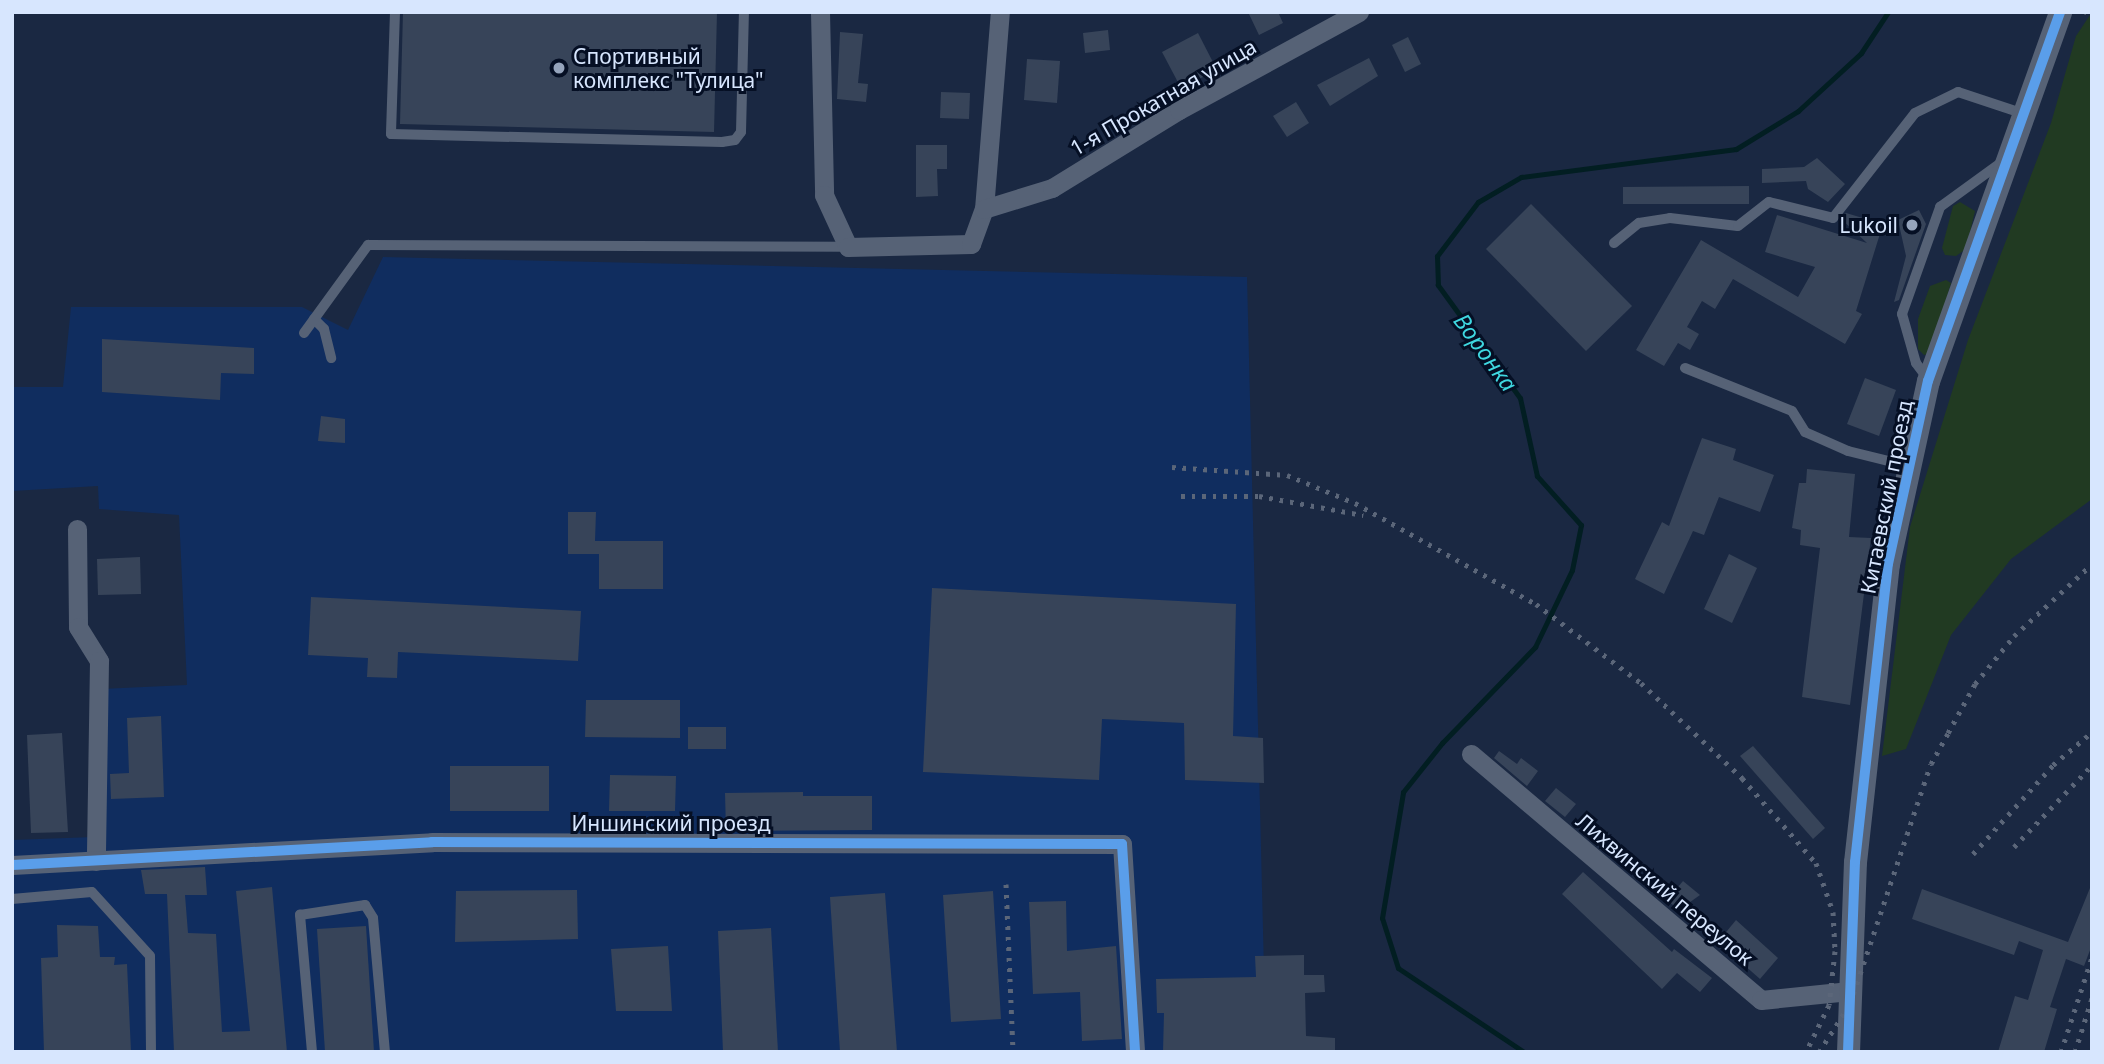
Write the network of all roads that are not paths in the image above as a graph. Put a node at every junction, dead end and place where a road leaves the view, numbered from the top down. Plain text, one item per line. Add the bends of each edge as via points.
1 (395, 12) edge
2 (744, 12) edge
3 (820, 12) edge
4 (1000, 12) edge
5 (1359, 12) edge
6 (2060, 12) edge
7 (2024, 114) junction
8 (2008, 157) junction
9 (984, 209) junction
10 (1614, 243) dead end
11 (848, 247) junction
12 (314, 319) junction
13 (304, 333) dead end
14 (331, 358) dead end
15 (1685, 368) dead end
16 (1928, 381) junction
17 (1910, 466) junction
18 (77, 529) dead end
19 (1471, 754) dead end
20 (96, 861) junction
21 (12, 865) edge
22 (12, 899) edge
23 (1850, 991) junction
24 (1847, 1050) edge
25 (151, 1052) edge
26 (312, 1052) edge
27 (385, 1052) edge
28 (1135, 1052) edge

1 - 2 lane via 392,135 722,142 735,140 741,132
3 - 11 street via 824,195
4 - 9 street
5 - 9 street, 1-я Прокатная улица via 1179,110 1052,188
6 - 7 street, Китаевский проезд
7 - 8 street, Китаевский проезд
7 - 10 lane via 1958,92 1916,113 1833,218 1769,202 1738,226 1670,218 1639,223
8 - 16 street, Китаевский проезд
8 - 16 lane via 1940,207 1902,314 1916,363
9 - 11 street via 971,244
11 - 12 lane via 368,245
12 - 13 lane
12 - 14 lane via 324,329
15 - 17 lane via 1792,411 1805,432 1826,442
16 - 17 street, Китаевский проезд
17 - 23 street, Китаевский проезд via 1888,564 1855,862
18 - 20 street via 78,627 99,661
19 - 23 street, Лихвинский переулок via 1761,1000
20 - 21 street, Иншинский проезд
20 - 28 street, Иншинский проезд via 432,842 1122,844
22 - 25 lane via 93,892 150,956
23 - 24 street, Китаевский проезд
26 - 27 lane via 300,915 365,905 373,918

